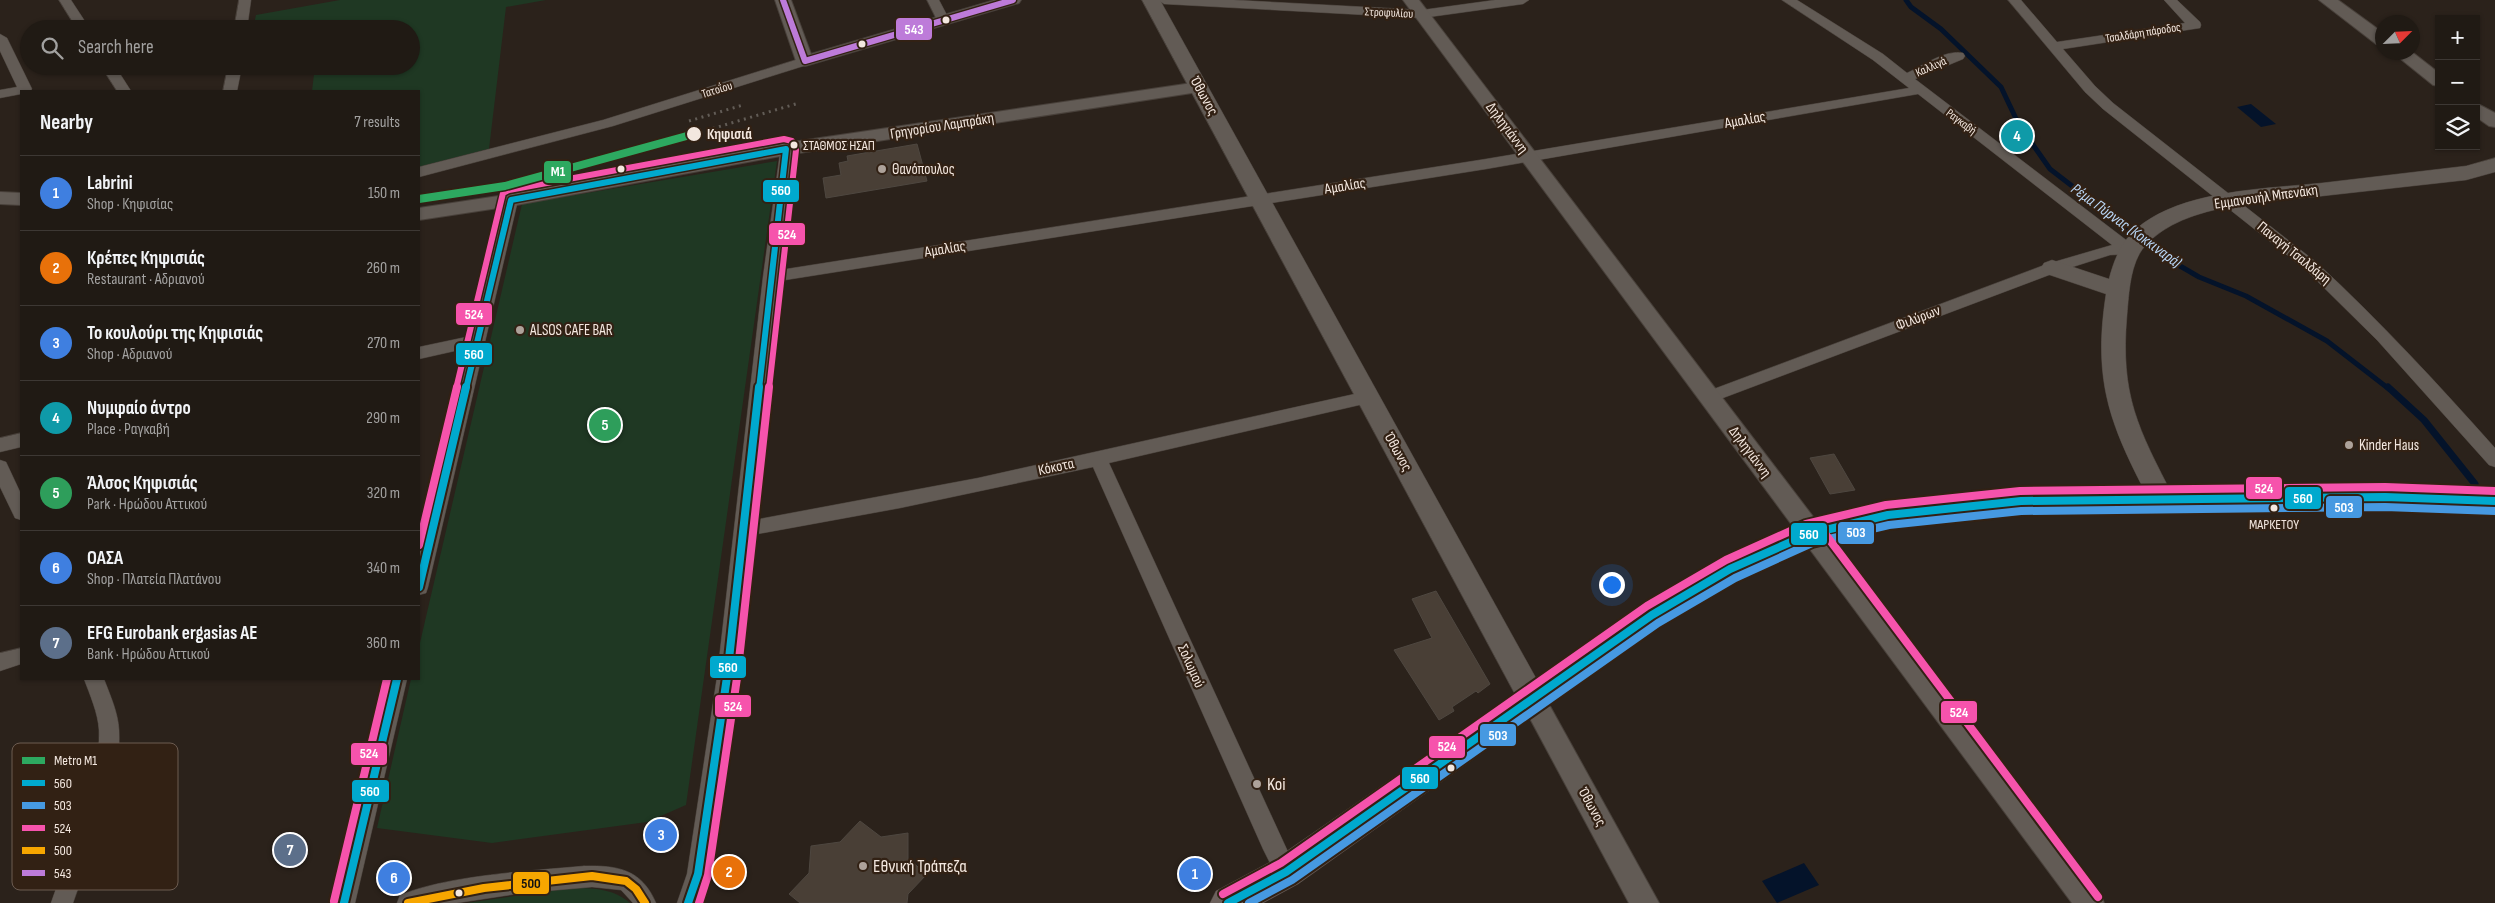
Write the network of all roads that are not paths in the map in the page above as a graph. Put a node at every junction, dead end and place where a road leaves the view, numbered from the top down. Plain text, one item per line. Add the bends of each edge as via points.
1 (65, 0) edge
2 (245, 0) edge
3 (783, 0) edge
4 (933, 0) edge
5 (1013, 0) edge
6 (1151, 0) edge
7 (1164, 0) edge
8 (1411, 0) edge
9 (1523, 0) edge
10 (1788, 0) edge
11 (2014, 0) edge
12 (2170, 0) edge
13 (2327, 0) edge
14 (1422, 14) junction
15 (78, 20) edge
16 (242, 20) edge
17 (944, 21) junction
18 (2375, 35) edge
19 (0, 38) edge
20 (2055, 46) junction
21 (1958, 56) dead end
22 (2411, 60) edge
23 (805, 61) junction
24 (114, 75) edge
25 (233, 75) edge
26 (1905, 78) junction
27 (2435, 78) edge
28 (1199, 87) junction
29 (123, 90) edge
30 (230, 90) edge
31 (1919, 90) junction
32 (0, 94) edge
33 (2480, 111) edge
34 (2495, 122) edge
35 (786, 149) junction
36 (1529, 157) junction
37 (2495, 165) edge
38 (420, 172) edge
39 (0, 198) edge
40 (20, 199) edge
41 (1260, 199) junction
42 (511, 200) junction
43 (2228, 200) junction
44 (420, 214) edge
45 (2137, 242) junction
46 (2052, 268) junction
47 (771, 277) junction
48 (2117, 289) junction
49 (479, 340) junction
50 (420, 353) edge
51 (1368, 397) junction
52 (1709, 397) junction
53 (20, 440) edge
54 (0, 445) edge
55 (1098, 458) junction
56 (2495, 460) edge
57 (0, 467) edge
58 (2161, 498) junction
59 (2486, 500) edge
60 (20, 511) edge
61 (743, 529) junction
62 (1812, 533) junction
63 (420, 583) edge
64 (20, 656) edge
65 (0, 662) edge
66 (94, 680) edge
67 (397, 680) edge
68 (1532, 698) junction
69 (107, 743) edge
70 (1286, 872) junction
71 (66, 890) edge
72 (62, 903) edge
73 (344, 903) edge
74 (408, 903) edge
75 (645, 903) edge
76 (688, 903) edge
77 (1228, 903) edge
78 (1645, 903) edge
79 (2090, 903) edge

1 - 15 street
2 - 16 street
3 - 23 street
4 - 17 street
5 - 17 street, Τατοΐου
6 - 28 main road, Όθωνος
7 - 14 street, Στροφυλίου
8 - 14 street, Δηληγιάννη
9 - 14 street, Στροφυλίου
10 - 26 street, Ραγκαβή via 1851,38
11 - 20 street, Παναγή Τσαλδάρη
12 - 20 street, Τσαλδάρη πάροδος via 2195,25
13 - 18 street
14 - 36 street, Δηληγιάννη
17 - 23 street, Τατοΐου
19 - 32 street via 25,89
20 - 43 street, Παναγή Τσαλδάρη via 2108,106
21 - 26 street, Καλλιγά
22 - 27 street
23 - 38 street, Τατοΐου via 616,120
24 - 29 street
25 - 30 street
26 - 31 street, Ραγκαβή
28 - 35 street, Γρηγορίου Λαμπράκη
28 - 41 main road, Όθωνος
31 - 36 street, Αμαλίας
31 - 45 street, Ραγκαβή
33 - 34 street
35 - 42 street, Γρηγορίου Λαμπράκη
35 - 47 street
36 - 41 street, Αμαλίας
36 - 52 street, Δηληγιάννη
37 - 43 main road, Εμμανουήλ Μπενάκη via 2466,173
39 - 40 street
41 - 47 street, Αμαλίας
41 - 51 main road, Όθωνος
42 - 44 street, Γρηγορίου Λαμπράκη
42 - 49 street
43 - 45 main road, Εμμανουήλ Μπενάκη via 2178,214
43 - 56 street, Παναγή Τσαλδάρη via 2337,290
45 - 46 street, Φιλύρων
45 - 48 main road
46 - 48 main road
46 - 52 street, Φιλύρων
47 - 61 street
48 - 58 main road via 2114,372 2119,403 2127,429
49 - 50 street
49 - 63 street
51 - 55 street, Κόκοτα
51 - 68 main road, Όθωνος
52 - 62 street, Δηληγιάννη
53 - 54 street
55 - 61 street, Κόκοτα via 818,517
55 - 70 street, Σολωμού
57 - 60 street
58 - 59 main road
58 - 62 main road via 1962,505
61 - 76 street via 727,677 698,874
62 - 68 main road via 1690,592 1651,615
62 - 79 street, Δηληγιάννη
64 - 65 street
66 - 69 street via 104,706
67 - 73 street
68 - 70 main road
68 - 78 street, Όθωνος
70 - 77 main road
71 - 72 street
74 - 75 street via 507,883 603,876 624,880 640,892

